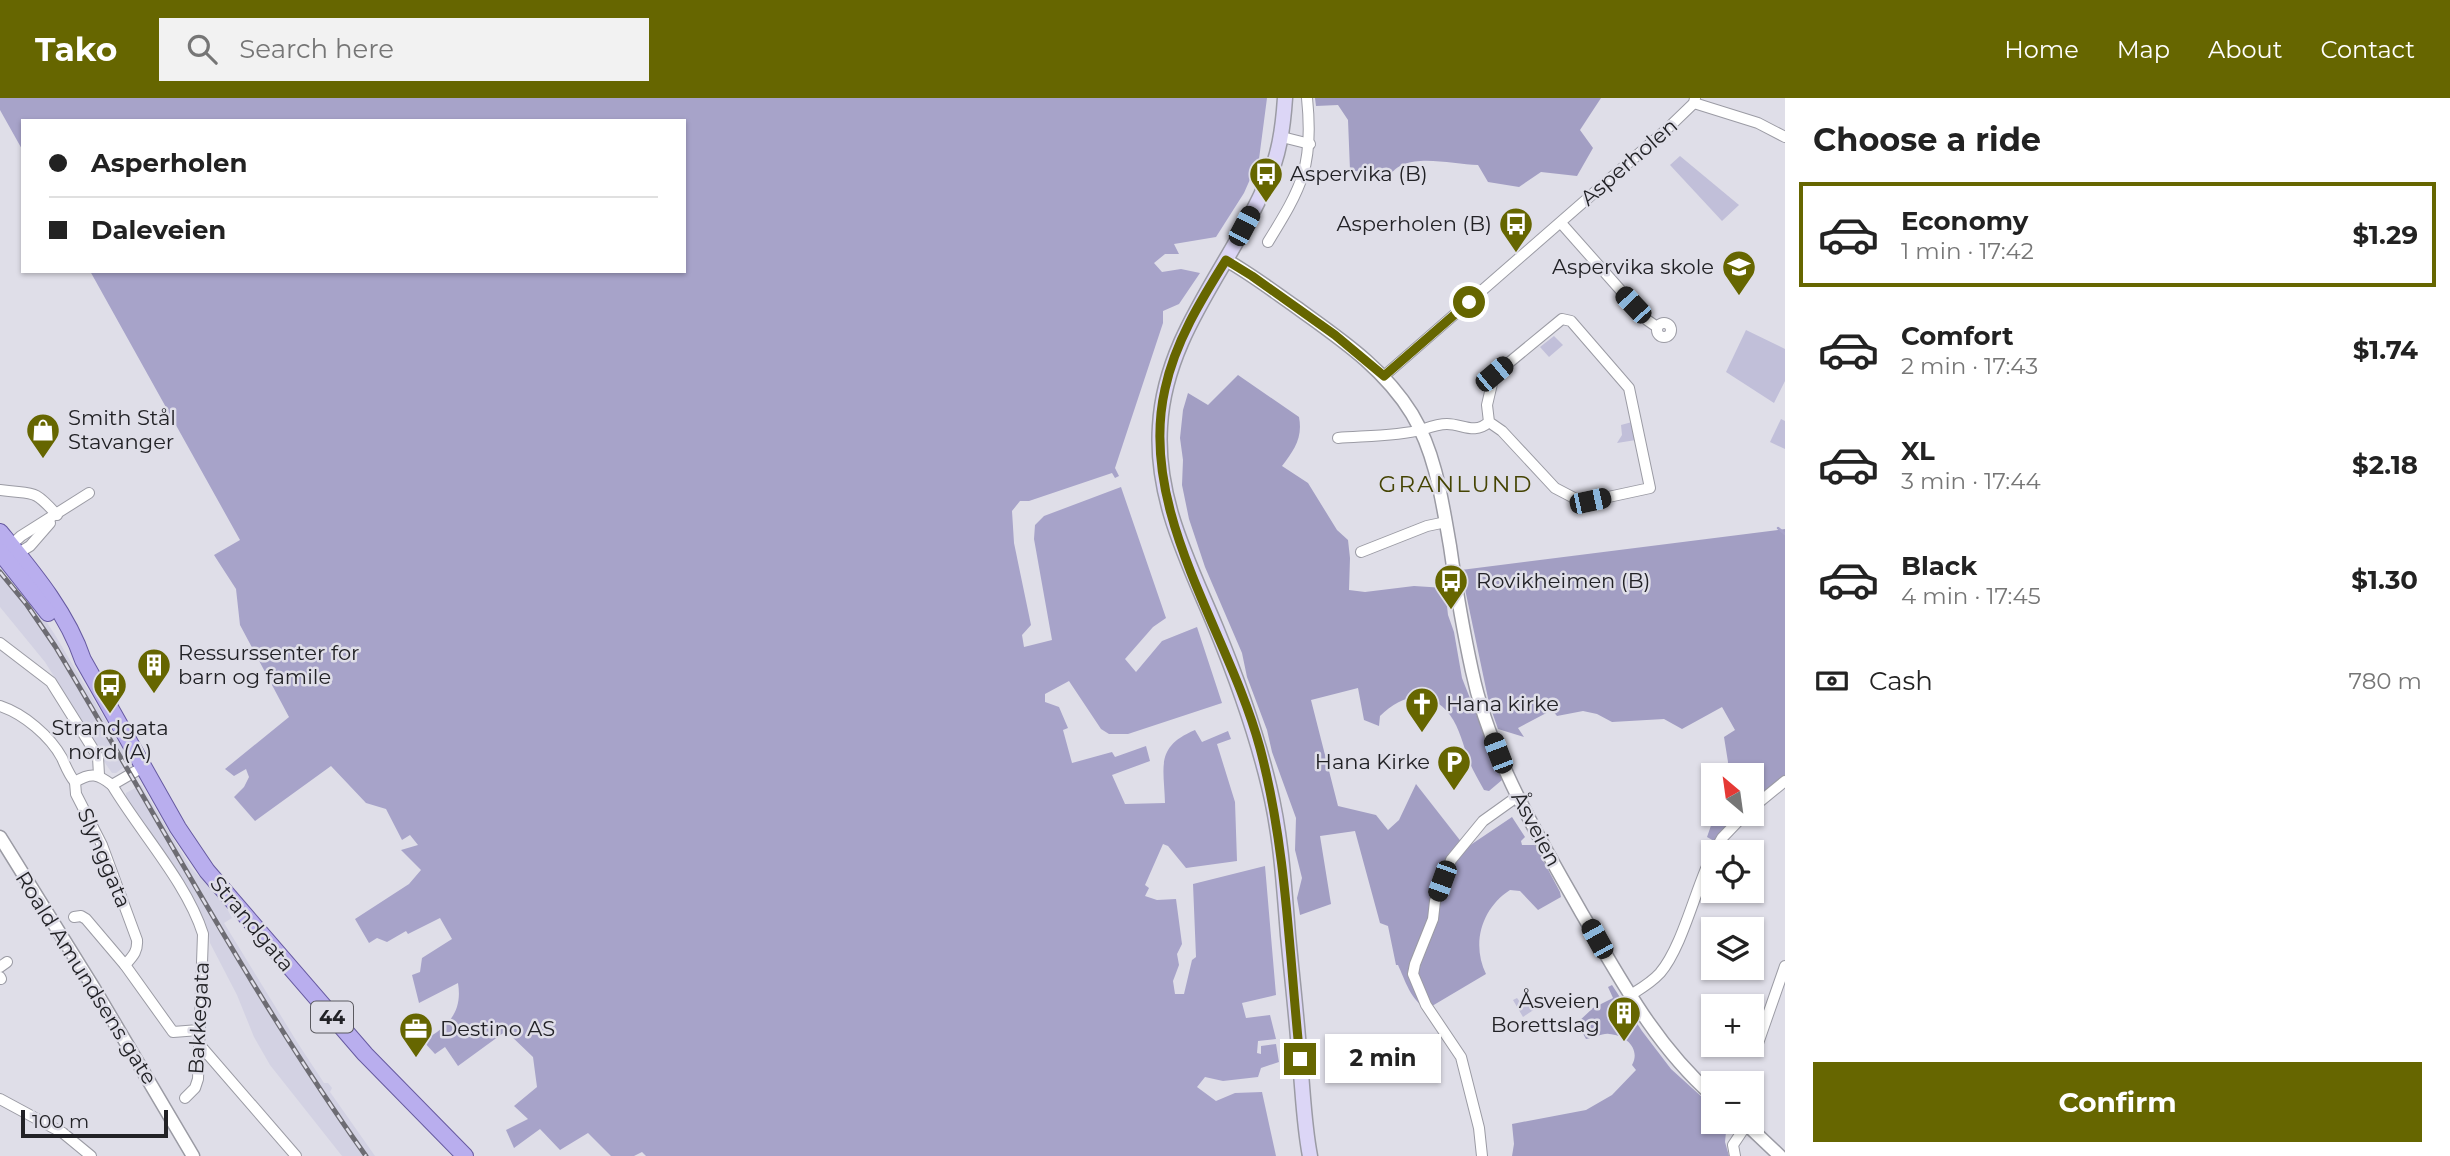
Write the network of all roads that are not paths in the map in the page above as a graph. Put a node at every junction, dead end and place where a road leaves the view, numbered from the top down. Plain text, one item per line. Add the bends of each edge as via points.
1 (1285, 98) edge
2 (1307, 98) edge
3 (1694, 100) edge
4 (1282, 136) junction
5 (1785, 137) edge
6 (1310, 144) junction
7 (1560, 223) junction
8 (1268, 242) dead end
9 (1226, 260) junction
10 (1657, 327) dead end
11 (1384, 376) junction
12 (1489, 422) junction
13 (1420, 430) junction
14 (1338, 438) dead end
15 (0, 490) edge
16 (89, 493) dead end
17 (57, 515) junction
18 (1446, 522) junction
19 (7, 548) edge
20 (1360, 552) dead end
21 (0, 643) edge
22 (0, 706) edge
23 (143, 767) junction
24 (99, 775) junction
25 (1785, 780) edge
26 (75, 782) junction
27 (112, 785) junction
28 (1518, 796) junction
29 (1764, 798) edge
30 (1734, 826) edge
31 (0, 837) edge
32 (1721, 840) edge
33 (1701, 883) edge
34 (74, 917) dead end
35 (125, 965) junction
36 (1785, 966) edge
37 (1629, 996) junction
38 (1764, 1026) edge
39 (199, 1030) junction
40 (199, 1044) junction
41 (1701, 1083) edge
42 (185, 1098) dead end
43 (0, 1099) edge
44 (1739, 1134) edge
45 (1757, 1134) edge
46 (91, 1156) edge
47 (193, 1156) edge
48 (296, 1156) edge
49 (465, 1156) edge
50 (1310, 1156) edge
51 (1482, 1156) edge
52 (1735, 1156) edge
53 (1780, 1156) edge

1 - 4 main road
2 - 6 street
3 - 5 street via 1758,122
3 - 7 street, Asperholen via 1674,124
4 - 6 street
4 - 9 main road via 1266,184
6 - 8 street via 1292,204
7 - 10 street, Asperholen
7 - 11 street, Asperholen
9 - 11 street, Åsveien via 1335,335
9 - 50 main road via 1191,320 1164,389 1162,479 1172,520 1259,745 1270,789
11 - 13 street, Åsveien
12 - 12 street via 1487,405 1494,374 1556,322 1567,319 1629,388 1650,488 1578,500 1555,488
12 - 13 street via 1477,429 1450,424
13 - 14 street
13 - 18 street, Åsveien via 1433,461
15 - 17 street via 36,495
16 - 17 street
17 - 19 street via 30,545
18 - 20 street
18 - 28 street, Åsveien via 1476,688
19 - 23 main road, Strandgata / 44 via 57,609
21 - 24 street via 51,682 98,757
22 - 26 street via 14,710 45,737
23 - 27 street, Slynggata
23 - 49 main road, Strandgata / 44 via 207,871 365,1054
24 - 26 street, Slynggata
24 - 27 street, Slynggata
25 - 29 street
26 - 35 street, Slynggata via 137,940 135,954
27 - 39 street, Bakkegata via 183,893 204,934
28 - 37 street, Åsveien
28 - 51 street via 1483,821 1451,860 1413,974 1426,1005 1461,1057
30 - 32 street
31 - 47 street, Roald Amundsens gate
33 - 37 street via 1661,971
34 - 35 street via 86,919
35 - 39 street via 173,1032
36 - 38 street
37 - 41 street, Åsveien via 1667,1048
39 - 40 street, Bakkegata
40 - 42 street, Bakkegata via 198,1079
40 - 48 street
43 - 46 street via 63,1133
44 - 52 street via 1733,1145
45 - 53 street

